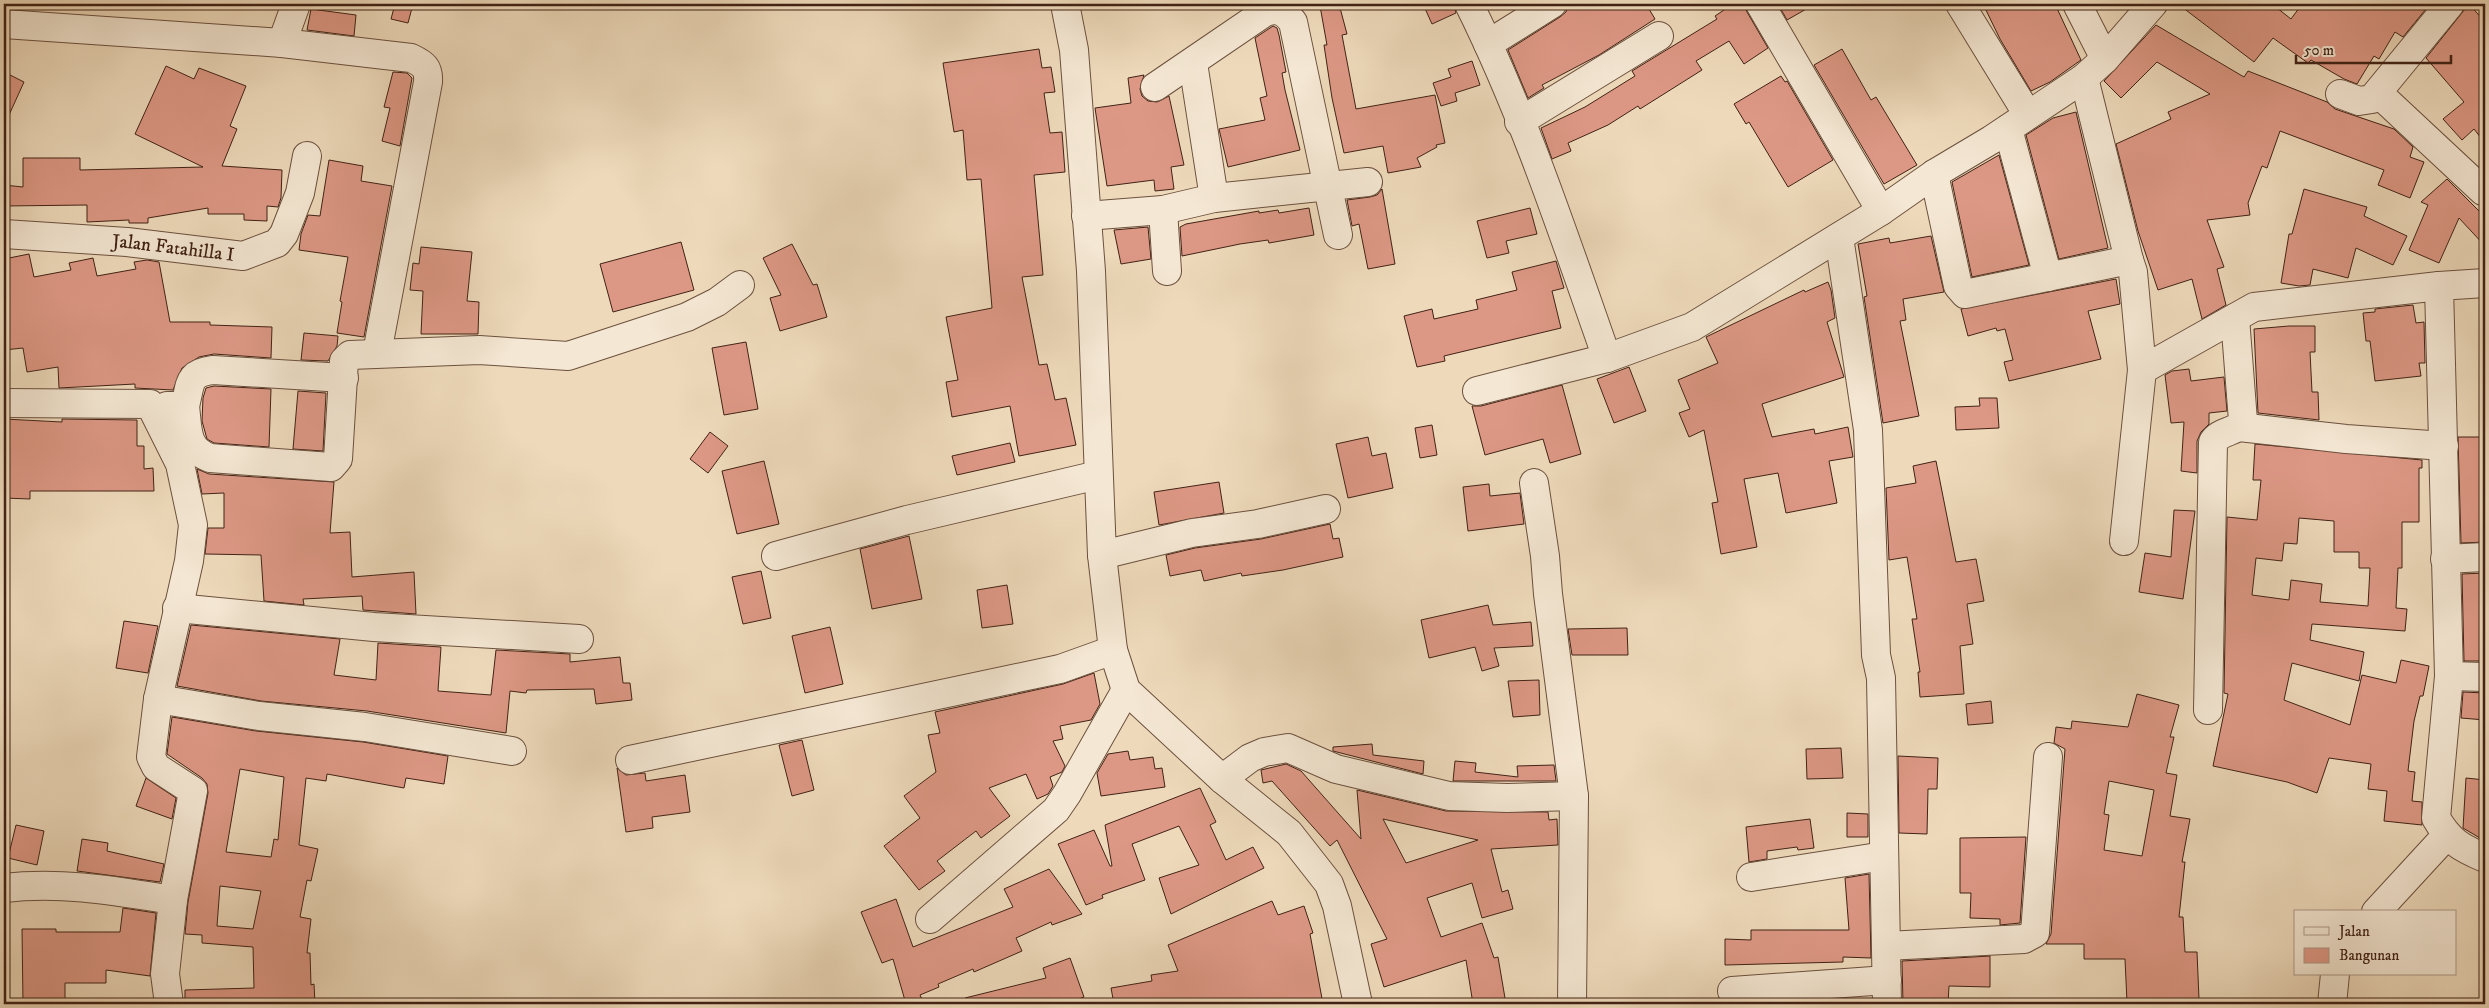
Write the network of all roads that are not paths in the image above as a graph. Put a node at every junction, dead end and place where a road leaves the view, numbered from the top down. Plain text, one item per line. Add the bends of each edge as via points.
1 (296, 4) edge
2 (1065, 4) edge
3 (1469, 4) edge
4 (1552, 4) edge
5 (1760, 4) edge
6 (1960, 4) edge
7 (2076, 4) edge
8 (2153, 4) edge
9 (2450, 4) edge
10 (4, 24) edge
11 (1659, 36) dead end
12 (282, 43) junction
13 (1488, 44) junction
14 (2104, 59) junction
15 (1193, 62) junction
16 (2084, 78) junction
17 (1155, 87) dead end
18 (2378, 93) junction
19 (2340, 94) dead end
20 (1520, 122) junction
21 (2018, 122) junction
22 (307, 156) dead end
23 (1934, 174) junction
24 (1368, 182) dead end
25 (1326, 188) junction
26 (2484, 191) dead end
27 (1214, 198) junction
28 (1163, 210) junction
29 (1881, 212) junction
30 (1086, 216) junction
31 (4, 234) edge
32 (1338, 236) dead end
33 (1839, 238) junction
34 (2129, 260) junction
35 (1167, 271) dead end
36 (2048, 278) junction
37 (2485, 283) edge
38 (740, 285) dead end
39 (2439, 286) junction
40 (2235, 318) junction
41 (377, 353) junction
42 (1607, 358) junction
43 (2142, 370) junction
44 (344, 378) junction
45 (1477, 390) dead end
46 (4, 403) edge
47 (150, 404) junction
48 (185, 406) junction
49 (2239, 427) junction
50 (2444, 446) junction
51 (1098, 475) junction
52 (1534, 483) dead end
53 (1326, 509) dead end
54 (2124, 541) dead end
55 (1102, 555) junction
56 (776, 556) dead end
57 (2445, 558) junction
58 (2485, 558) edge
59 (177, 608) junction
60 (579, 639) dead end
61 (1113, 650) junction
62 (2449, 676) junction
63 (2485, 677) edge
64 (1126, 690) junction
65 (158, 699) junction
66 (2208, 710) dead end
67 (512, 751) dead end
68 (2048, 756) dead end
69 (630, 760) dead end
70 (1222, 779) junction
71 (1574, 796) junction
72 (2446, 836) junction
73 (1884, 856) junction
74 (2485, 858) edge
75 (1751, 877) dead end
76 (4, 888) edge
77 (173, 900) junction
78 (2378, 910) edge
79 (930, 919) dead end
80 (1886, 946) junction
81 (2335, 976) edge
82 (1732, 991) dead end
83 (1887, 992) edge
84 (169, 1004) edge
85 (1358, 1004) edge
86 (1572, 1004) edge
87 (2332, 1004) edge

1 - 12 street
2 - 30 street via 1074,50
3 - 13 street
4 - 13 street
5 - 29 street
6 - 21 street
7 - 14 street
8 - 14 street
9 - 18 street
10 - 12 street
11 - 20 street
12 - 41 street via 411,58 423,63 429,71
13 - 20 street
14 - 16 street
15 - 17 street
15 - 25 street via 1265,12 1277,9 1285,12 1293,22
15 - 27 street
16 - 21 street
16 - 34 street
18 - 19 street via 2372,99 2359,101
18 - 26 street
20 - 42 street
21 - 23 street
21 - 36 street
22 - 31 street, Jalan Fatahilla I via 300,193 284,234 277,243 243,256 127,242
23 - 29 street
23 - 36 street via 1960,290 1965,294
24 - 25 street
25 - 27 street
25 - 32 street
27 - 28 street
28 - 30 street
28 - 35 street
29 - 33 street
30 - 51 street
33 - 42 street via 1692,327
33 - 73 street via 1868,430 1876,655 1881,678
34 - 36 street
34 - 43 street
37 - 39 street
38 - 41 street via 717,302 687,316 568,356 479,350
39 - 40 street via 2254,307
39 - 50 street
40 - 43 street
40 - 49 street via 2242,421
41 - 44 street via 347,357 344,360
42 - 45 street
43 - 54 street
44 - 48 street via 213,370 198,372 193,376
44 - 48 street via 338,459 331,467 200,455 191,445
46 - 47 street
47 - 48 street
47 - 59 street via 180,464 194,525
49 - 50 street
49 - 66 street via 2218,435 2213,442
50 - 57 street
51 - 55 street
51 - 56 street via 906,520
52 - 71 street
53 - 55 street via 1258,524 1192,533
55 - 61 street
57 - 58 street
57 - 62 street
59 - 60 street via 374,627
59 - 65 street
61 - 64 street
61 - 69 street via 1060,669
62 - 63 street
62 - 72 street via 2436,818
64 - 70 street
64 - 79 street via 1056,810
65 - 67 street
65 - 77 street via 151,757 156,767 193,791
68 - 80 street via 2034,933 2024,939
70 - 71 street via 1250,758 1288,748 1336,770 1450,796
70 - 85 street via 1289,833 1329,884 1337,906
71 - 86 street
72 - 74 street
72 - 78 street
73 - 75 street
73 - 80 street
76 - 77 street via 91,887
77 - 84 street via 165,974
80 - 83 street
81 - 87 street
82 - 83 street

